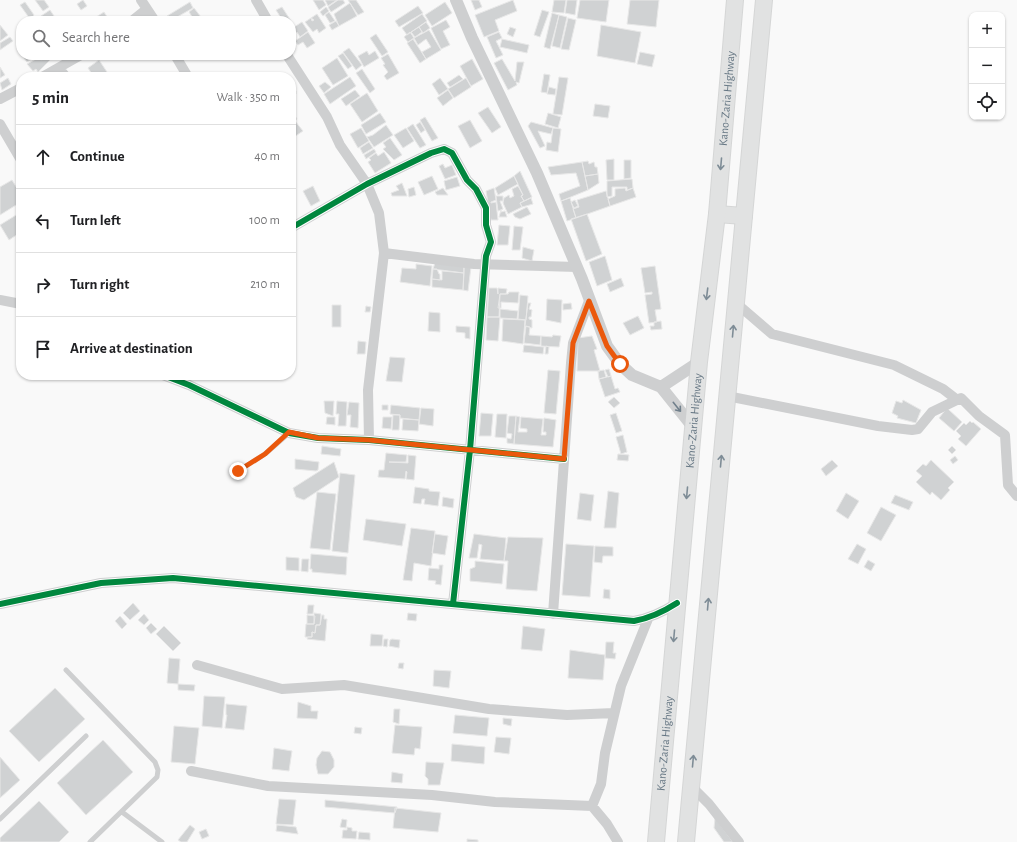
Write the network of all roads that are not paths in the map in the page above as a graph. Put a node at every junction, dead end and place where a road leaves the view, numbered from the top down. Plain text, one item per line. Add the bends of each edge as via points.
1 (256, 0) edge
2 (456, 0) edge
3 (735, 0) edge
4 (764, 0) edge
5 (144, 4) edge
6 (136, 16) edge
7 (152, 16) edge
8 (265, 16) edge
9 (73, 60) edge
10 (178, 60) edge
11 (290, 60) edge
12 (59, 68) junction
13 (51, 72) edge
14 (62, 72) edge
15 (185, 72) edge
16 (16, 90) edge
17 (0, 98) edge
18 (0, 124) edge
19 (16, 151) edge
20 (367, 184) junction
21 (717, 214) junction
22 (744, 216) junction
23 (296, 225) edge
24 (384, 254) junction
25 (485, 264) junction
26 (577, 267) junction
27 (0, 300) edge
28 (589, 301) junction
29 (736, 302) junction
30 (16, 303) edge
31 (699, 362) junction
32 (176, 380) edge
33 (188, 380) edge
34 (189, 385) junction
35 (661, 387) junction
36 (727, 396) junction
37 (956, 399) junction
38 (693, 427) junction
39 (289, 432) junction
40 (369, 440) junction
41 (470, 450) junction
42 (564, 459) junction
43 (238, 471) dead end
44 (1017, 496) edge
45 (677, 603) junction
46 (0, 604) edge
47 (453, 604) junction
48 (554, 614) junction
49 (648, 619) junction
50 (197, 665) dead end
51 (66, 670) dead end
52 (614, 713) junction
53 (86, 736) dead end
54 (191, 771) dead end
55 (691, 786) junction
56 (592, 806) junction
57 (122, 812) junction
58 (0, 819) edge
59 (90, 842) edge
60 (162, 842) edge
61 (618, 842) edge
62 (656, 842) edge
63 (686, 842) edge
64 (739, 842) edge

1 - 8 street
2 - 26 street via 537,173
3 -> 21 highway, Kano-Zaria Highway
4 - 22 highway
5 - 6 street
5 - 7 street
9 - 12 street
10 - 15 street
11 - 20 street via 327,117 340,145
12 - 13 street
12 - 14 street
16 - 17 street
18 - 19 street
20 - 23 street
20 - 24 street via 379,213
20 - 25 street via 431,153 444,149 452,153 486,208 486,226 491,242
21 - 22 highway
21 -> 31 highway, Kano-Zaria Highway
22 - 29 highway
24 - 25 street
24 - 40 street via 368,390
25 - 26 street
25 - 41 street
26 - 28 street
27 - 30 street
28 - 35 street via 607,346 620,364 632,375
28 - 42 street via 573,343
36 -> 29 highway
29 - 37 street via 772,334 894,365 943,389
31 - 35 street
31 - 38 highway, Kano-Zaria Highway
32 - 34 street
33 - 34 street
34 - 39 street
35 -> 38 street
36 - 37 street via 912,430 918,429 932,412
55 -> 36 highway
37 - 44 street via 960,398 1005,436 1008,485
38 -> 45 highway, Kano-Zaria Highway
39 - 40 street via 318,438
39 - 43 lane via 265,454
40 - 41 street
41 - 42 street
41 - 47 street
42 - 48 street
45 - 49 street
45 -> 62 highway, Kano-Zaria Highway
46 - 47 street via 101,583 173,578
47 - 48 street
48 - 49 street via 634,621
49 - 52 street via 621,686
50 - 52 street via 282,689 344,685 489,709 567,715
51 - 57 lane via 155,762 157,777
52 - 56 street via 601,784
53 - 58 lane
54 - 56 street via 268,786
55 - 63 highway
55 - 64 street
56 - 61 street
57 - 59 lane
57 - 60 lane

